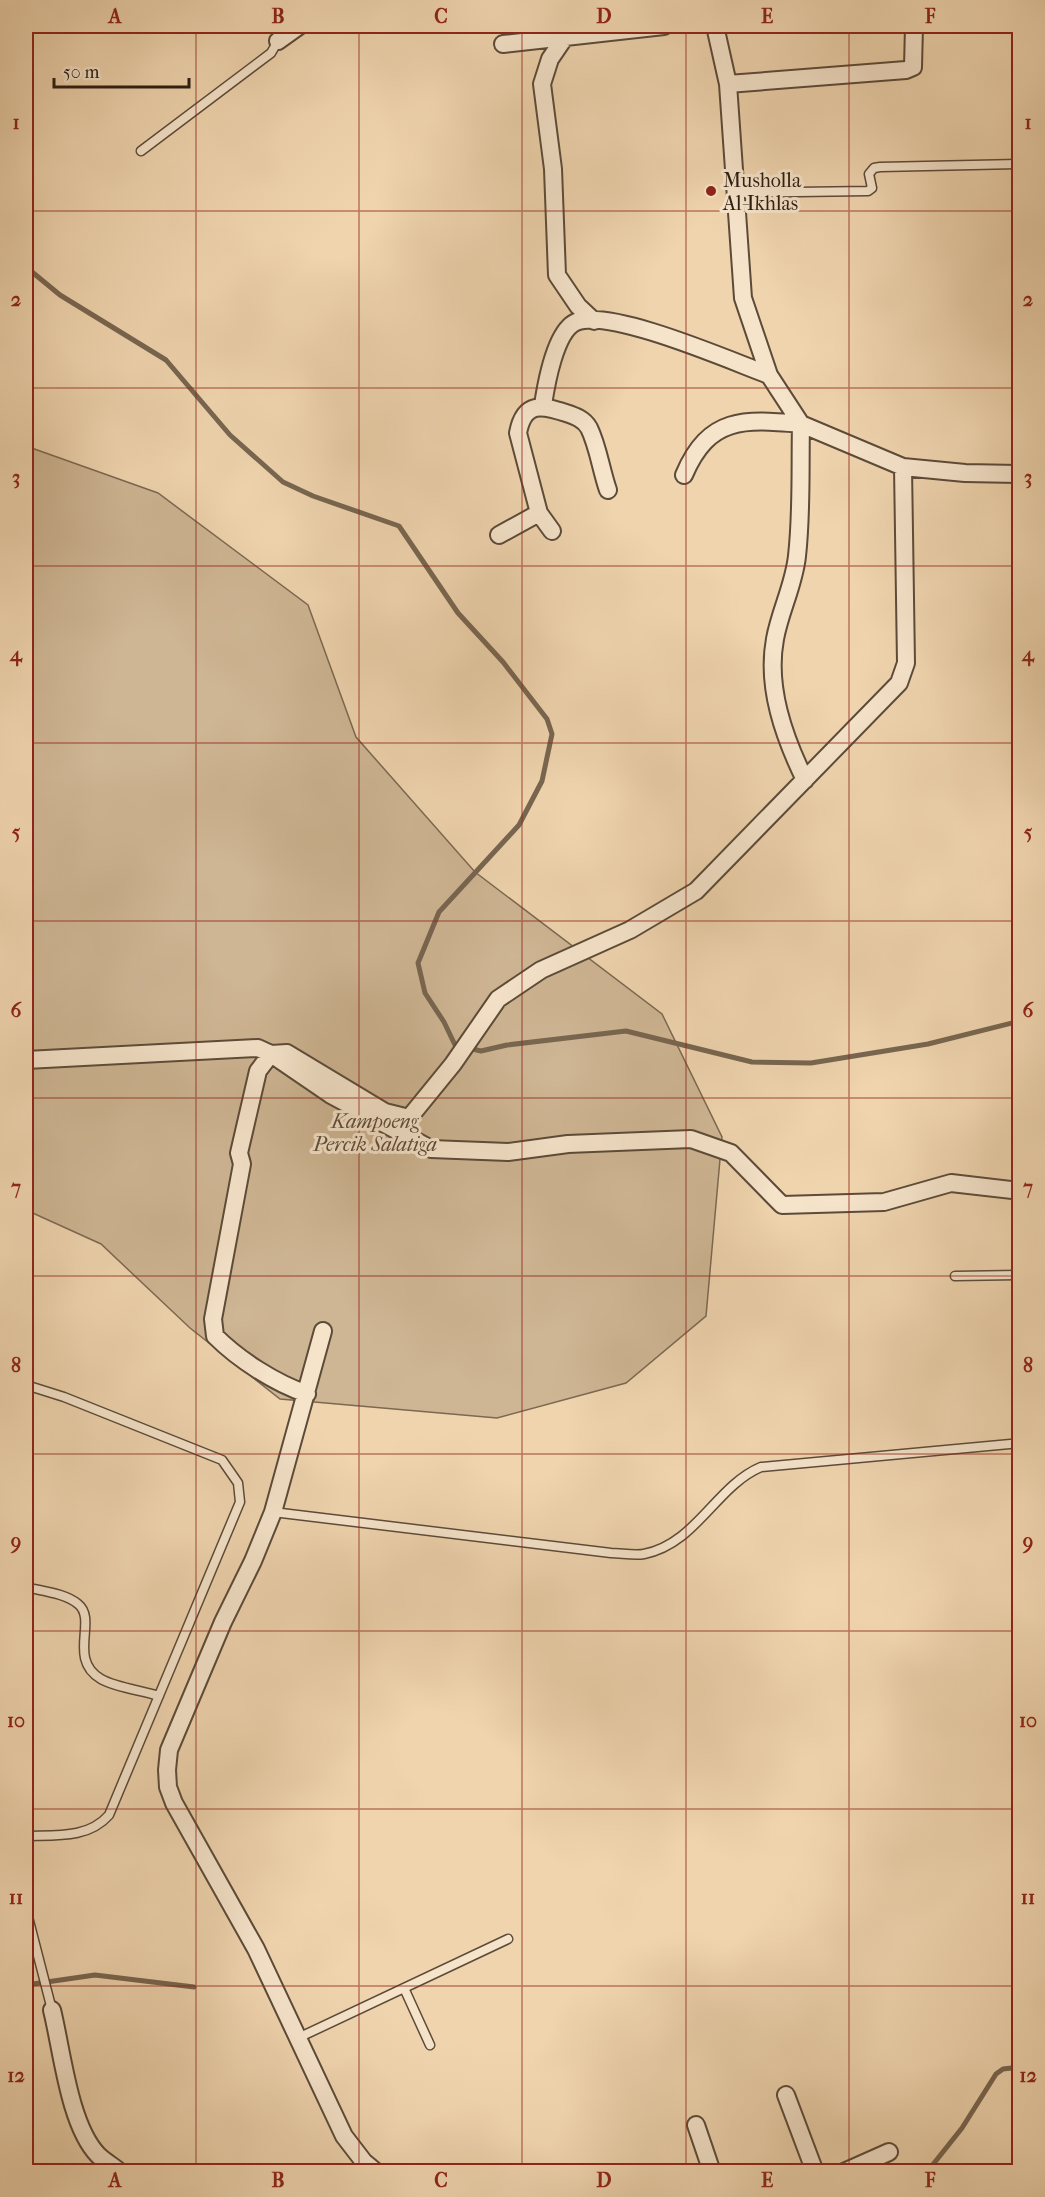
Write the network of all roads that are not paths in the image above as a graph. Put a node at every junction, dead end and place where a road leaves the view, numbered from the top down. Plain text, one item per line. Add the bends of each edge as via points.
1 (299, 26) edge
2 (664, 26) edge
3 (715, 26) edge
4 (914, 26) edge
5 (572, 32) edge
6 (279, 33) edge
7 (503, 44) dead end
8 (729, 84) junction
9 (141, 151) dead end
10 (1020, 164) edge
11 (734, 193) junction
12 (594, 321) junction
13 (769, 375) junction
14 (543, 405) junction
15 (801, 424) junction
16 (903, 467) junction
17 (1020, 474) edge
18 (684, 475) dead end
19 (608, 490) dead end
20 (539, 513) junction
21 (552, 531) dead end
22 (499, 535) dead end
23 (805, 780) junction
24 (272, 1054) junction
25 (26, 1060) edge
26 (1020, 1191) edge
27 (1020, 1275) edge
28 (955, 1276) dead end
29 (323, 1331) dead end
30 (26, 1385) edge
31 (307, 1394) junction
32 (1020, 1443) edge
33 (273, 1512) junction
34 (26, 1587) edge
35 (159, 1696) junction
36 (26, 1836) edge
37 (26, 1909) edge
38 (508, 1939) dead end
39 (404, 1988) junction
40 (52, 2010) joint
41 (298, 2038) junction
42 (430, 2045) dead end
43 (786, 2095) dead end
44 (696, 2125) dead end
45 (889, 2152) dead end
46 (120, 2172) edge
47 (376, 2172) edge
48 (712, 2172) edge
49 (815, 2172) edge
50 (844, 2172) edge

1 - 6 street
2 - 5 street
3 - 8 street
4 - 8 street via 913,67 906,70
5 - 7 street
5 - 12 street via 550,59 542,84 553,170 557,275 578,306
6 - 9 lane via 271,53
8 - 11 street
10 - 11 lane via 874,168 870,174 872,188 868,191
11 - 13 street via 743,298
12 - 13 street via 631,325
12 - 14 street via 576,322 565,333 548,371
13 - 15 street
14 - 19 street via 579,417 588,426
14 - 20 street via 528,413 518,433
15 - 16 street
15 - 18 street via 752,421 726,427 697,447
15 - 23 street via 797,555 775,639 773,668 778,710
16 - 17 street
16 - 23 street via 906,663 899,683
20 - 21 street
20 - 22 street
23 - 24 street via 696,891 630,930 541,970 498,999 409,1118 385,1112 287,1053
24 - 25 street via 258,1048
24 - 26 street via 331,1095 432,1149 508,1152 568,1144 691,1139 731,1153 782,1205 884,1202 951,1183
24 - 31 street via 258,1071 239,1153 242,1164 213,1319 215,1336 285,1387
27 - 28 lane
29 - 31 street
30 - 35 lane via 222,1460 238,1483 240,1502
31 - 33 street
32 - 33 lane via 761,1467 746,1474 677,1540 644,1554
33 - 41 street via 169,1750 167,1770 174,1803 256,1950
34 - 35 lane via 79,1604 85,1614 82,1649 88,1666 101,1678
35 - 36 lane via 109,1815 99,1826 65,1834
37 - 40 lane
38 - 39 lane
39 - 41 lane
39 - 42 lane
40 - 46 street via 85,2135 97,2154
41 - 47 street via 344,2136
43 - 49 street
44 - 48 street
45 - 50 street

